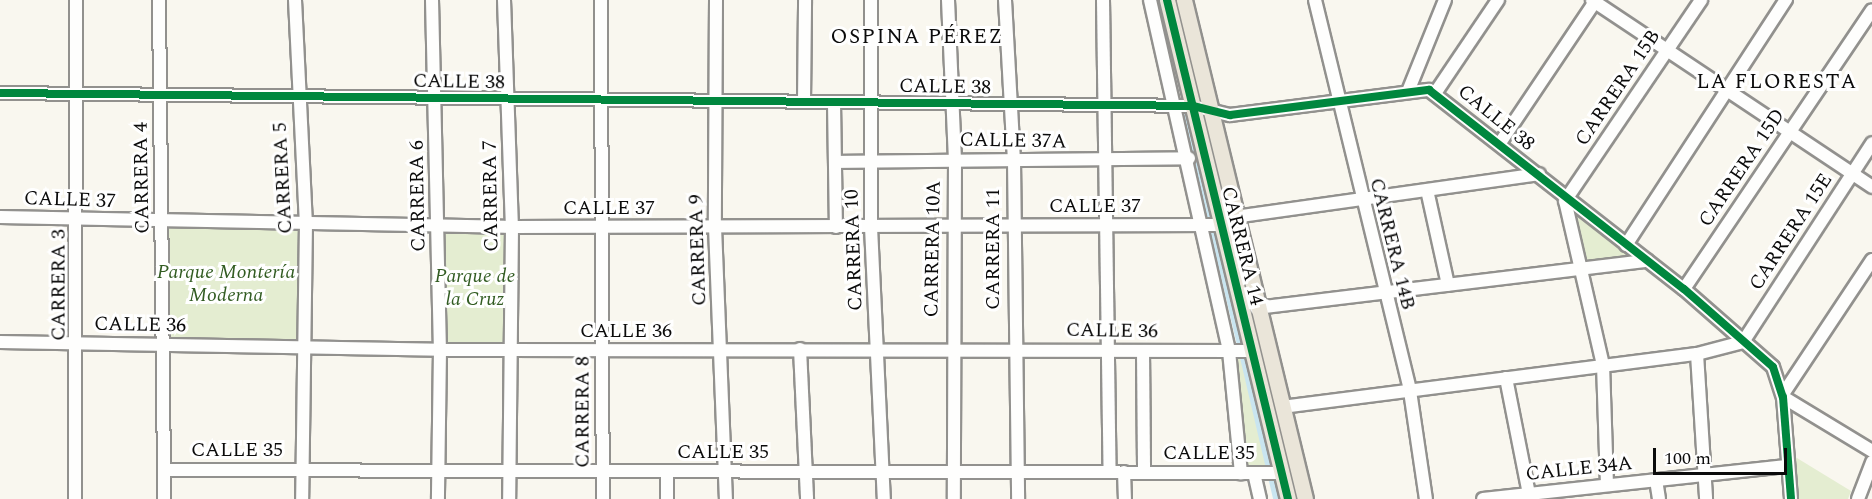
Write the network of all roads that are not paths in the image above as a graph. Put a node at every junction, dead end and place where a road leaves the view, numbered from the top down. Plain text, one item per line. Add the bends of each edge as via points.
1 (76, 0) edge
2 (159, 0) edge
3 (295, 0) edge
4 (432, 0) edge
5 (504, 0) edge
6 (601, 0) edge
7 (716, 0) edge
8 (805, 0) edge
9 (871, 0) edge
10 (948, 0) edge
11 (1005, 0) edge
12 (1103, 0) edge
13 (1150, 0) edge
14 (1167, 0) edge
15 (1184, 0) edge
16 (1315, 0) edge
17 (1445, 0) edge
18 (1498, 0) edge
19 (1701, 0) edge
20 (1786, 0) edge
21 (1594, 1) edge
22 (1872, 10) edge
23 (1667, 51) junction
24 (1409, 89) junction
25 (1728, 89) junction
26 (1436, 92) junction
27 (0, 93) edge
28 (75, 94) junction
29 (160, 95) junction
30 (299, 97) junction
31 (435, 98) junction
32 (508, 99) junction
33 (602, 100) junction
34 (1337, 100) junction
35 (716, 101) junction
36 (804, 102) junction
37 (834, 103) junction
38 (874, 103) junction
39 (951, 104) junction
40 (1008, 105) junction
41 (1105, 106) junction
42 (1184, 106) junction
43 (1211, 113) junction
44 (1789, 132) junction
45 (1500, 142) junction
46 (1872, 142) edge
47 (1189, 158) junction
48 (955, 159) junction
49 (871, 160) junction
50 (1014, 161) junction
51 (836, 162) junction
52 (1106, 162) junction
53 (1539, 174) junction
54 (1851, 174) junction
55 (1872, 188) edge
56 (1427, 190) junction
57 (1567, 197) junction
58 (1361, 199) junction
59 (0, 217) edge
60 (1234, 217) junction
61 (78, 220) junction
62 (162, 222) junction
63 (306, 223) junction
64 (1209, 225) junction
65 (438, 226) junction
66 (951, 226) junction
67 (1012, 226) junction
68 (1106, 226) junction
69 (512, 227) junction
70 (715, 227) junction
71 (836, 227) junction
72 (872, 227) junction
73 (602, 228) junction
74 (1626, 245) junction
75 (1872, 260) edge
76 (1647, 261) junction
77 (1578, 269) junction
78 (1448, 285) junction
79 (1684, 289) junction
80 (1384, 293) junction
81 (1256, 308) junction
82 (0, 342) edge
83 (1743, 342) junction
84 (78, 344) junction
85 (163, 345) junction
86 (306, 348) junction
87 (877, 348) junction
88 (950, 348) junction
89 (1012, 348) junction
90 (512, 349) junction
91 (800, 349) junction
92 (440, 350) junction
93 (721, 350) junction
94 (603, 351) junction
95 (1108, 351) junction
96 (1143, 351) junction
97 (1239, 351) junction
98 (1697, 354) junction
99 (1603, 365) junction
100 (1506, 378) junction
101 (1410, 391) junction
102 (1783, 395) junction
103 (1282, 407) junction
104 (1872, 451) edge
105 (1872, 462) edge
106 (1786, 466) junction
107 (164, 470) junction
108 (304, 470) junction
109 (439, 471) junction
110 (511, 471) junction
111 (603, 471) junction
112 (667, 471) junction
113 (725, 471) junction
114 (806, 471) junction
115 (883, 472) junction
116 (953, 472) junction
117 (1018, 472) junction
118 (1110, 472) junction
119 (1124, 472) junction
120 (1144, 472) junction
121 (1240, 473) junction
122 (1268, 473) junction
123 (1704, 475) junction
124 (1656, 480) junction
125 (1607, 485) junction
126 (1593, 493) edge
127 (1530, 496) edge
128 (75, 499) edge
129 (164, 499) edge
130 (302, 499) edge
131 (438, 499) edge
132 (509, 499) edge
133 (603, 499) edge
134 (667, 499) edge
135 (726, 499) edge
136 (807, 499) edge
137 (884, 499) edge
138 (954, 499) edge
139 (1018, 499) edge
140 (1125, 499) edge
141 (1260, 499) edge
142 (1288, 499) edge
143 (1305, 499) edge
144 (1426, 499) edge
145 (1483, 499) edge
146 (1659, 499) edge
147 (1706, 499) edge
148 (1791, 499) edge
149 (1858, 499) edge

1 - 28 street, CARRERA 3
2 - 29 street, CARRERA 4
3 - 30 street, CARRERA 5
4 - 31 street, CARRERA 6
5 - 32 street, CARRERA 7
6 - 33 street, CARRERA 8
7 - 35 street, CARRERA 9
8 - 36 street
9 - 38 street, CARRERA 10
10 - 39 street, CARRERA 10A
11 - 40 street, CARRERA 11
12 - 41 street
13 - 42 street
14 - 42 main road, CARRERA 14
15 - 43 main road, CARRERA 14
16 - 34 street, CARRERA 14B
17 - 24 street
18 - 26 street
19 - 23 street, CARRERA 15B
20 - 25 street
21 - 23 street
21 - 45 street
22 - 44 street, CARRERA 15D
23 - 25 street
23 - 57 street, CARRERA 15B
24 - 26 street, CALLE 38
24 - 34 street, CALLE 38
25 - 44 street
25 - 74 street
26 - 45 street, CALLE 38
27 - 28 street, CALLE 38
28 - 29 street, CALLE 38
28 - 61 street, CARRERA 3
29 - 30 street, CALLE 38
29 - 62 street, CARRERA 4
30 - 31 street, CALLE 38
30 - 63 street, CARRERA 5
31 - 32 street, CALLE 38
31 - 65 street, CARRERA 6
32 - 33 street, CALLE 38
32 - 69 street, CARRERA 7
33 - 35 street, CALLE 38
33 - 73 street, CARRERA 8
34 - 43 street, CALLE 38
34 - 58 street, CARRERA 14B
35 - 36 street, CALLE 38
35 - 70 street, CARRERA 9
36 - 37 street, CALLE 38
37 - 38 street, CALLE 38
37 - 51 street
38 - 39 street, CALLE 38
38 - 49 street, CARRERA 10
39 - 40 street, CALLE 38
39 - 48 street, CARRERA 10A
40 - 41 street, CALLE 38
40 - 50 street, CARRERA 11
41 - 42 street, CALLE 38
41 - 52 street
42 - 43 street, CALLE 38
42 - 47 street
42 - 64 main road, CARRERA 14
43 - 60 main road, CARRERA 14
44 - 54 street
44 - 79 street, CARRERA 15D
45 - 53 street, CALLE 38
46 - 54 street, CARRERA 15E
47 - 52 street, CALLE 37A
47 - 64 street
48 - 49 street, CALLE 37A
48 - 50 street, CALLE 37A
48 - 66 street, CARRERA 10A
49 - 51 street, CALLE 37A
49 - 72 street, CARRERA 10
50 - 52 street, CALLE 37A
50 - 67 street, CARRERA 11
51 - 71 street
52 - 68 street
53 - 56 street
53 - 57 street, CALLE 38
54 - 55 street
54 - 83 street, CARRERA 15E
56 - 58 street
56 - 78 street
57 - 74 street, CALLE 38
57 - 77 street via 1564,212
58 - 60 street
58 - 80 street, CARRERA 14B
59 - 61 street, CALLE 37
60 - 81 main road, CARRERA 14
61 - 62 street, CALLE 37
61 - 84 street, CARRERA 3
62 - 63 street, CALLE 37
62 - 85 street, CARRERA 4
63 - 65 street, CALLE 37
63 - 86 street, CARRERA 5
64 - 68 street, CALLE 37
64 - 97 main road, CARRERA 14
64 - 97 street
65 - 69 street, CALLE 37
65 - 92 street, CARRERA 6
66 - 67 street, CALLE 37
66 - 72 street, CALLE 37
66 - 88 street, CARRERA 10A
67 - 68 street, CALLE 37
67 - 89 street, CARRERA 11
68 - 95 street
69 - 73 street, CALLE 37
69 - 90 street, CARRERA 7
70 - 71 street, CALLE 37
70 - 73 street, CALLE 37
70 - 93 street, CARRERA 9
71 - 72 street, CALLE 37
72 - 87 street, CARRERA 10
73 - 94 street, CARRERA 8
74 - 76 street, CALLE 38
75 - 102 street
76 - 77 street
76 - 79 street, CALLE 38
77 - 78 street
77 - 99 street
78 - 80 street
79 - 83 street, CALLE 38
80 - 81 street
80 - 101 street, CARRERA 14B
81 - 103 main road, CARRERA 14
82 - 84 street, CALLE 36
83 - 98 street
83 - 102 street, CALLE 38 via 1781,379
84 - 85 street, CALLE 36
84 - 128 street, CARRERA 3
85 - 86 street, CALLE 36
85 - 107 street, CARRERA 4
86 - 92 street, CALLE 36
86 - 108 street, CARRERA 5
87 - 88 street, CALLE 36
87 - 91 street, CALLE 36
87 - 115 street, CARRERA 10
88 - 89 street, CALLE 36
88 - 116 street, CARRERA 10A
89 - 95 street, CALLE 36
89 - 117 street, CARRERA 11
90 - 92 street, CALLE 36
90 - 94 street, CALLE 36
90 - 110 street, CARRERA 7
91 - 93 street, CALLE 36
91 - 114 street
92 - 109 street, CARRERA 6
93 - 94 street, CALLE 36
93 - 113 street, CARRERA 9
94 - 111 street, CARRERA 8
95 - 96 street, CALLE 36
95 - 118 street
96 - 97 street, CALLE 36
96 - 120 street
97 - 121 street
97 - 122 main road, CARRERA 14
98 - 99 street
98 - 123 street
99 - 100 street
99 - 125 street
100 - 101 street
100 - 127 street
101 - 103 street
101 - 144 street, CARRERA 14B
102 - 104 street
102 - 106 street
103 - 143 main road, CARRERA 14
105 - 149 street
106 - 123 street, CALLE 34A
106 - 148 street
107 - 108 street, CALLE 35
107 - 129 street, CARRERA 4
108 - 109 street, CALLE 35
108 - 130 street, CARRERA 5
109 - 110 street, CALLE 35
109 - 131 street, CARRERA 6
110 - 111 street, CALLE 35
110 - 132 street, CARRERA 7
111 - 112 street, CALLE 35
111 - 133 street, CARRERA 8
112 - 113 street, CALLE 35
112 - 134 street
113 - 114 street, CALLE 35
113 - 135 street, CARRERA 9
114 - 115 street, CALLE 35
114 - 136 street
115 - 116 street, CALLE 35
115 - 137 street, CARRERA 10
116 - 117 street, CALLE 35
116 - 138 street, CARRERA 10A
117 - 118 street, CALLE 35
117 - 139 street, CARRERA 11
118 - 119 street, CALLE 35
119 - 120 street, CALLE 35
119 - 140 street
120 - 121 street, CALLE 35
121 - 122 street, CALLE 35
122 - 141 street
122 - 142 main road, CARRERA 14
123 - 124 street, CALLE 34A
123 - 147 street
124 - 125 street, CALLE 34A
124 - 146 street
125 - 126 street, CALLE 34A
126 - 127 street, CALLE 34A
127 - 145 street, CALLE 34A

